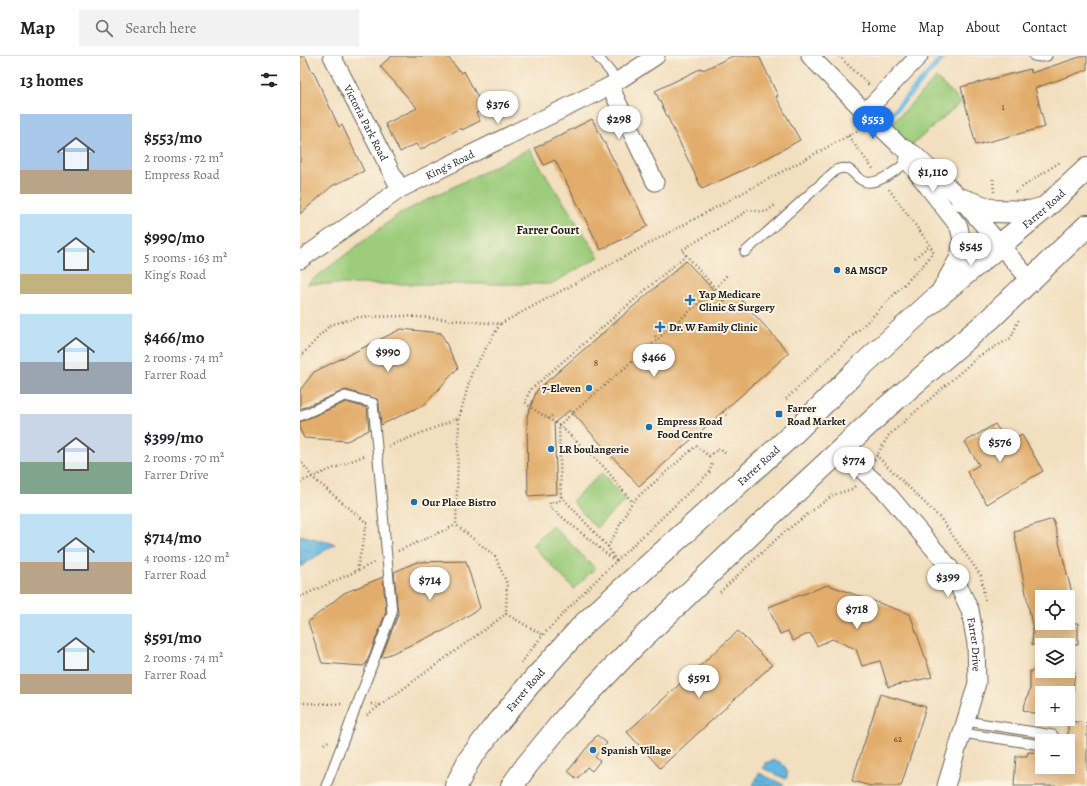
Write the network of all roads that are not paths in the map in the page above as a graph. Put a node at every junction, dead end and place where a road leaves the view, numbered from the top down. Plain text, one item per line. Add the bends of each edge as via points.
1 (332, 56) edge
2 (597, 56) edge
3 (656, 56) edge
4 (810, 56) edge
5 (919, 56) edge
6 (1034, 56) edge
7 (1047, 56) edge
8 (614, 83) junction
9 (870, 117) junction
10 (907, 154) junction
11 (1087, 169) edge
12 (655, 182) dead end
13 (400, 189) junction
14 (962, 200) junction
15 (1045, 208) junction
16 (1087, 226) edge
17 (999, 245) junction
18 (745, 252) dead end
19 (300, 260) edge
20 (1030, 280) junction
21 (936, 298) junction
22 (300, 416) edge
23 (840, 450) junction
24 (964, 727) junction
25 (1035, 736) edge
26 (1035, 743) edge
27 (326, 786) edge
28 (456, 786) edge
29 (512, 786) edge
30 (946, 786) edge

1 - 13 street, Victoria Park Road
2 - 8 lane
3 - 8 street, King's Road
4 - 9 street
5 - 9 street via 880,96
6 - 7 lane
8 - 12 street
8 - 13 street, King's Road
9 - 10 street
10 - 14 street
10 - 18 lane via 882,180 874,182 866,182 849,169 836,170
10 - 21 street via 959,227 962,241 959,257
11 - 15 highway, Farrer Road
13 - 19 street, King's Road
14 - 15 highway via 994,211 1030,212
14 - 17 street
15 - 17 highway, Farrer Road
16 - 20 highway
17 - 20 street
17 - 21 highway, Farrer Road
20 - 23 highway via 990,319
21 - 28 highway, Farrer Road via 583,625 494,727 469,760
22 - 27 lane via 345,396 373,403 392,613
23 - 24 street, Farrer Drive via 886,492 950,568 970,610 976,644 977,683
23 - 29 highway via 634,646 568,715
24 - 25 lane
24 - 26 lane
24 - 30 street, Farrer Drive

